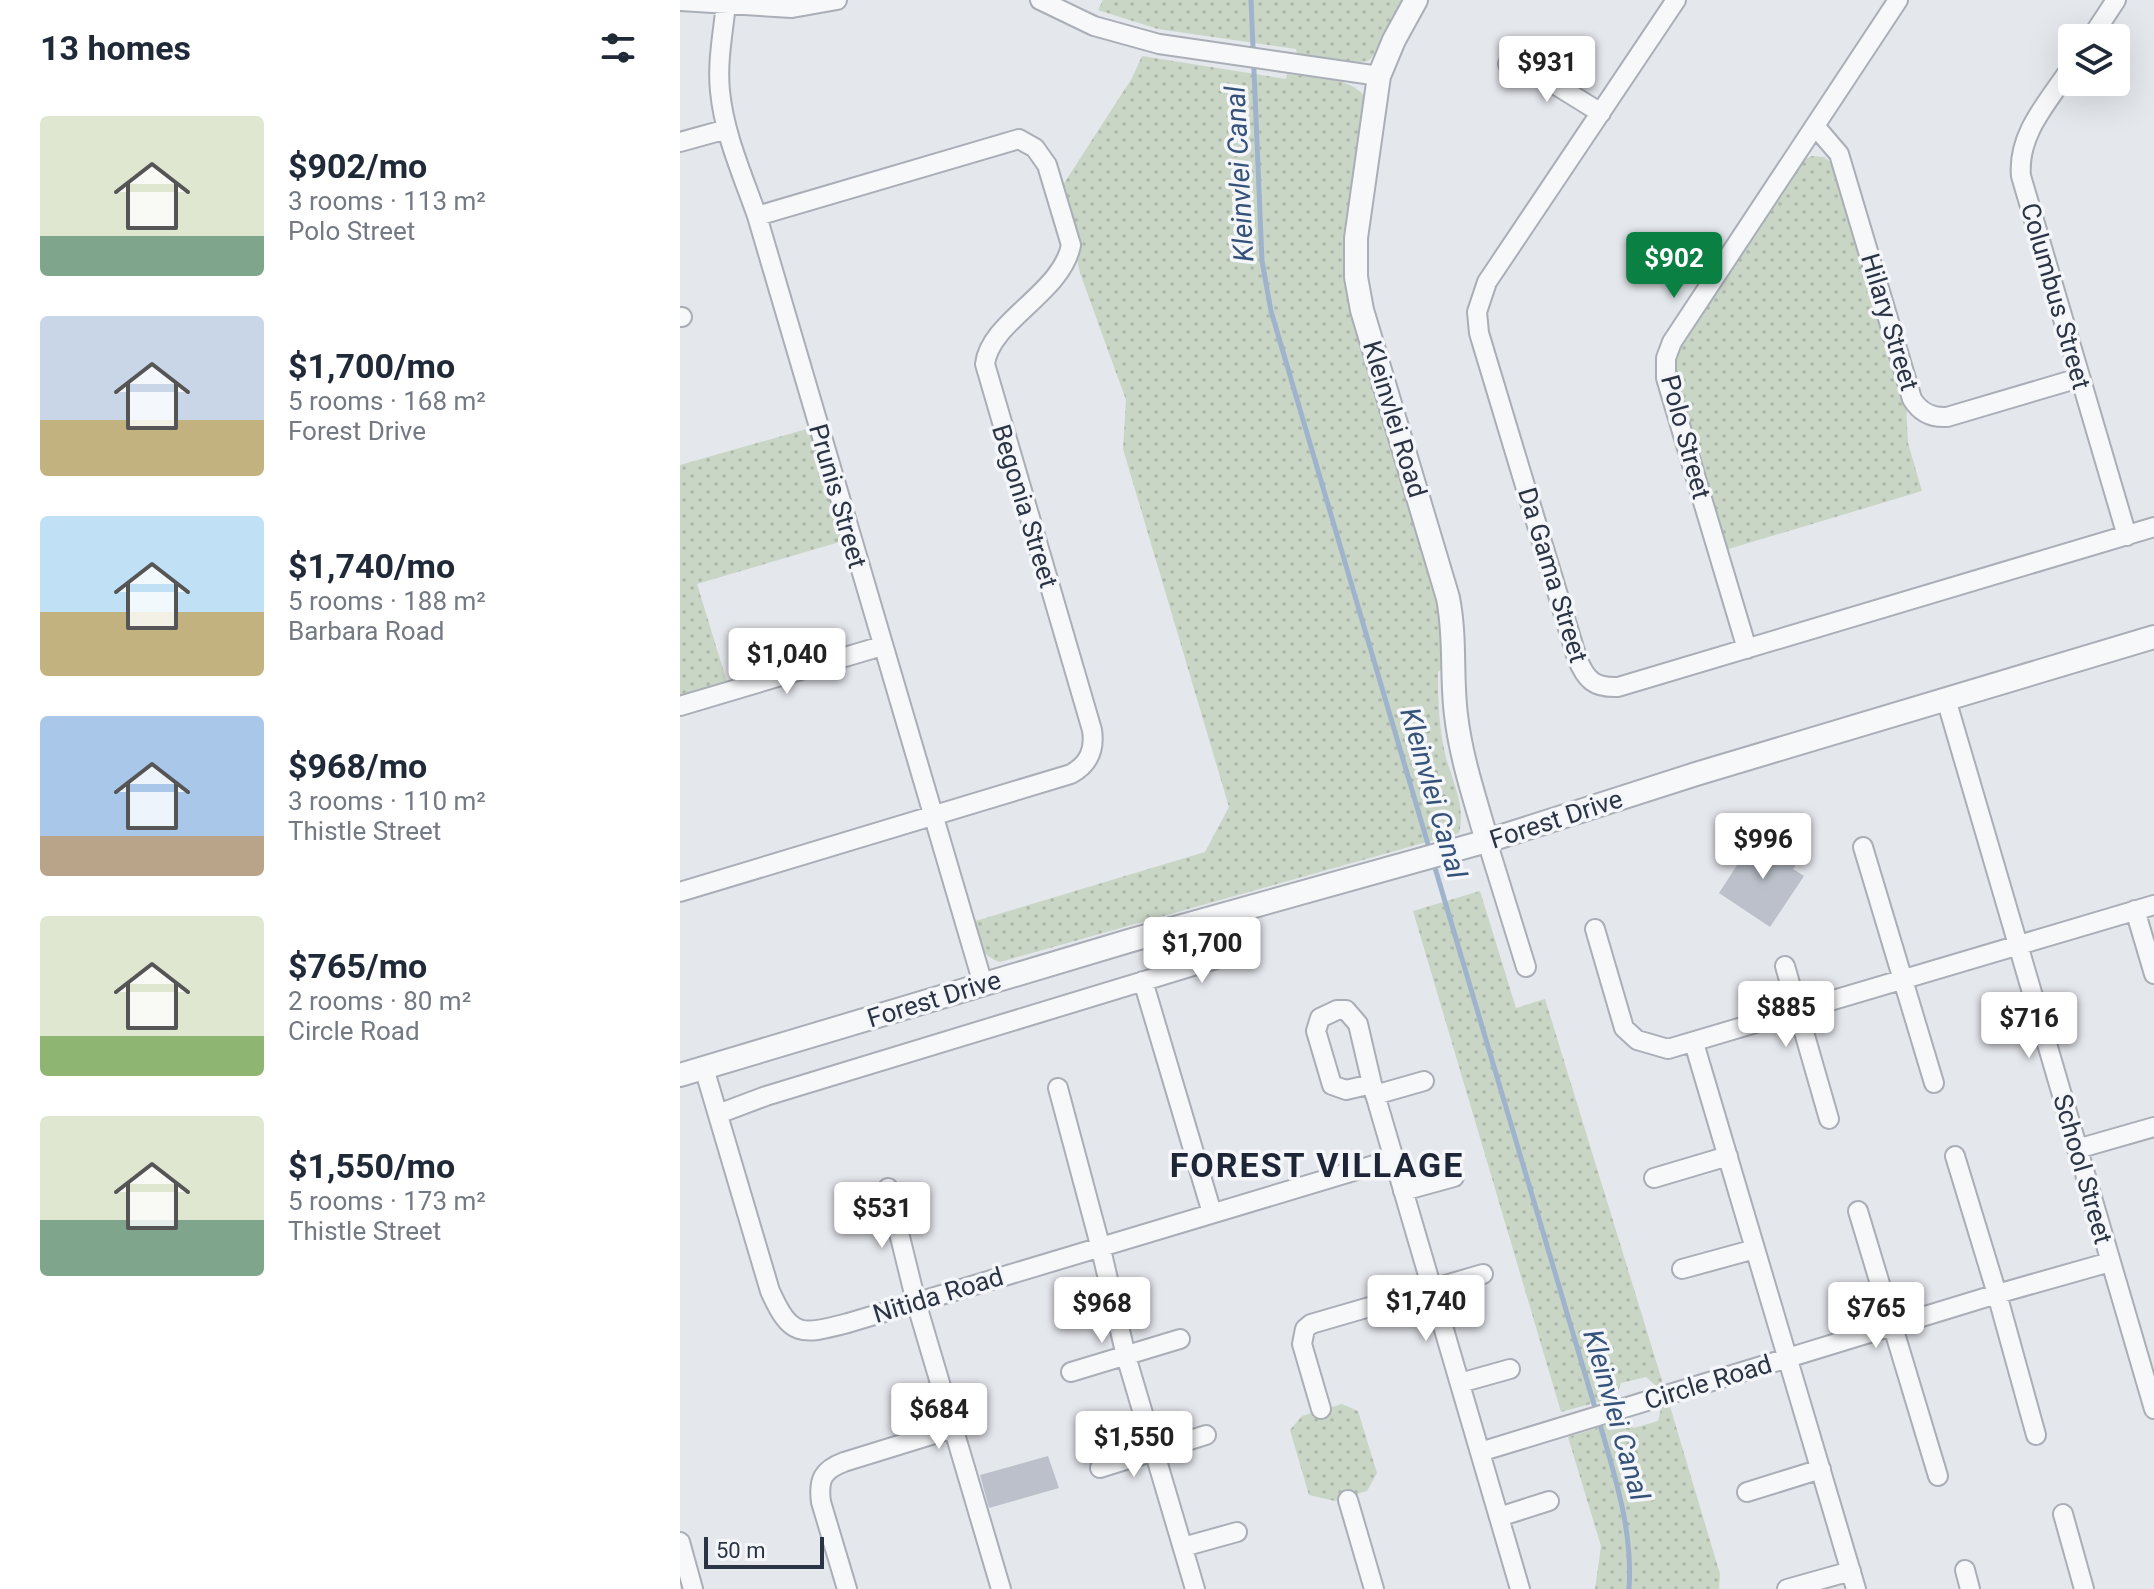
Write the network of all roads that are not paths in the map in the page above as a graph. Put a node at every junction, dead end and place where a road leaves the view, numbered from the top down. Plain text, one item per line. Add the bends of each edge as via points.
1 (837, 0) edge
2 (1040, 0) edge
3 (1416, 0) edge
4 (1676, 0) edge
5 (1898, 0) edge
6 (2116, 0) edge
7 (680, 1) edge
8 (726, 4) junction
9 (2100, 24) edge
10 (1508, 64) dead end
11 (1379, 76) junction
12 (2058, 87) edge
13 (1601, 113) junction
14 (1815, 126) junction
15 (727, 129) junction
16 (680, 142) edge
17 (757, 216) junction
18 (2079, 378) junction
19 (2154, 527) edge
20 (2127, 536) junction
21 (2154, 637) edge
22 (882, 646) junction
23 (1747, 649) junction
24 (1946, 699) junction
25 (680, 706) edge
26 (932, 816) junction
27 (1487, 841) junction
28 (1863, 847) dead end
29 (680, 892) edge
30 (2154, 905) edge
31 (2135, 910) junction
32 (1595, 929) dead end
33 (2017, 946) junction
34 (1249, 949) dead end
35 (1785, 966) dead end
36 (1526, 967) dead end
37 (2154, 974) edge
38 (1904, 980) junction
39 (1143, 981) junction
40 (983, 984) junction
41 (1798, 1012) junction
42 (1694, 1043) junction
43 (704, 1068) junction
44 (680, 1075) edge
45 (1424, 1081) dead end
46 (1934, 1083) dead end
47 (1058, 1088) dead end
48 (718, 1114) junction
49 (1829, 1119) dead end
50 (2154, 1127) edge
51 (2077, 1149) junction
52 (1728, 1156) junction
53 (1955, 1156) dead end
54 (1394, 1159) junction
55 (1454, 1177) dead end
56 (1654, 1178) dead end
57 (888, 1188) dead end
58 (1403, 1191) junction
59 (1858, 1211) dead end
60 (1212, 1213) junction
61 (1100, 1245) junction
62 (1755, 1249) junction
63 (2110, 1262) junction
64 (1682, 1269) dead end
65 (1483, 1274) dead end
66 (1432, 1288) junction
67 (1997, 1294) junction
68 (916, 1302) junction
69 (1891, 1327) junction
70 (1180, 1339) dead end
71 (1126, 1356) junction
72 (1787, 1358) junction
73 (1510, 1369) dead end
74 (1071, 1372) dead end
75 (1460, 1383) junction
76 (1321, 1409) dead end
77 (2154, 1409) edge
78 (954, 1428) junction
79 (1206, 1435) dead end
80 (2036, 1435) dead end
81 (1155, 1451) junction
82 (1480, 1452) junction
83 (1100, 1468) dead end
84 (1821, 1469) junction
85 (1938, 1476) dead end
86 (1747, 1492) dead end
87 (1348, 1500) dead end
88 (1549, 1501) dead end
89 (2063, 1514) dead end
90 (1499, 1517) junction
91 (1237, 1532) dead end
92 (680, 1542) edge
93 (1183, 1547) junction
94 (1965, 1570) dead end
95 (1853, 1580) edge
96 (693, 1589) edge
97 (847, 1589) edge
98 (1001, 1589) edge
99 (1195, 1589) edge
100 (1374, 1589) edge
101 (1520, 1589) edge
102 (1787, 1589) edge
103 (1970, 1589) edge
104 (2084, 1589) edge

1 - 8 street via 792,8
2 - 11 street via 1094,26 1159,44
3 - 11 street, Kleinvlei Road
4 - 13 street, Da Gama Street
5 - 14 street, Polo Street
6 - 9 street
7 - 8 street
8 - 15 street, Prunis Street via 719,70
10 - 13 street via 1538,74
11 - 27 street, Kleinvlei Road via 1356,238 1356,277 1448,598 1458,730
12 - 18 street, Columbus Street via 2028,132 2020,165
13 - 23 street, Da Gama Street via 1487,282 1477,312 1479,333 1587,679 1618,687
14 - 18 street, Hilary Street via 1839,154 1912,399 1921,410 1947,417
14 - 23 street, Polo Street via 1666,358 1666,378
15 - 16 street
15 - 17 street, Prunis Street
17 - 22 street, Prunis Street
17 - 26 street, Begonia Street via 1019,139 1035,148 1047,165 1067,231 1071,245 1064,266 993,343 985,364 1093,747 1086,762 1071,774
18 - 20 street, Columbus Street
19 - 20 street, Da Gama Street
20 - 23 street, Da Gama Street
21 - 24 street, Forest Drive
22 - 25 street
22 - 26 street, Prunis Street
24 - 27 street, Forest Drive
24 - 33 street, School Street
26 - 29 street, Begonia Street
26 - 40 street, Prunis Street
27 - 36 street
27 - 40 street, Forest Drive
28 - 38 street
30 - 31 street
31 - 33 street
31 - 37 street
32 - 42 street via 1629,1035 1660,1049
33 - 38 street
33 - 51 street, School Street
34 - 39 street, Forest Drive
35 - 41 street
38 - 41 street
38 - 46 street
39 - 48 street, Forest Drive
39 - 60 street
40 - 43 street, Forest Drive
41 - 42 street
41 - 49 street
42 - 52 street
43 - 44 street, Forest Drive
43 - 48 street, Nitida Road
45 - 54 street via 1373,1090
47 - 61 street
48 - 68 street, Nitida Road via 770,1291 792,1327 825,1329
50 - 51 street
51 - 63 street, School Street
52 - 56 street
52 - 62 street
53 - 67 street
54 - 58 street
54 - 60 street, Nitida Road
55 - 58 street
57 - 68 street
58 - 66 street
59 - 69 street
60 - 61 street, Nitida Road
61 - 68 street, Nitida Road
61 - 71 street
62 - 64 street
62 - 72 street
63 - 67 street, Circle Road
63 - 77 street, School Street
65 - 66 street
66 - 75 street
66 - 76 street via 1305,1329 1302,1344
67 - 69 street, Circle Road
67 - 80 street
68 - 78 street
69 - 72 street, Circle Road
69 - 85 street
70 - 71 street
71 - 74 street
71 - 81 street
72 - 82 street, Circle Road
72 - 84 street
73 - 75 street
75 - 82 street
78 - 97 street via 844,1462 822,1475 821,1502
78 - 98 street
79 - 81 street
81 - 83 street
81 - 93 street
82 - 90 street
84 - 86 street
84 - 95 street
87 - 100 street
88 - 90 street
89 - 104 street
90 - 101 street
91 - 93 street
92 - 96 street
93 - 99 street
94 - 103 street
95 - 102 street

